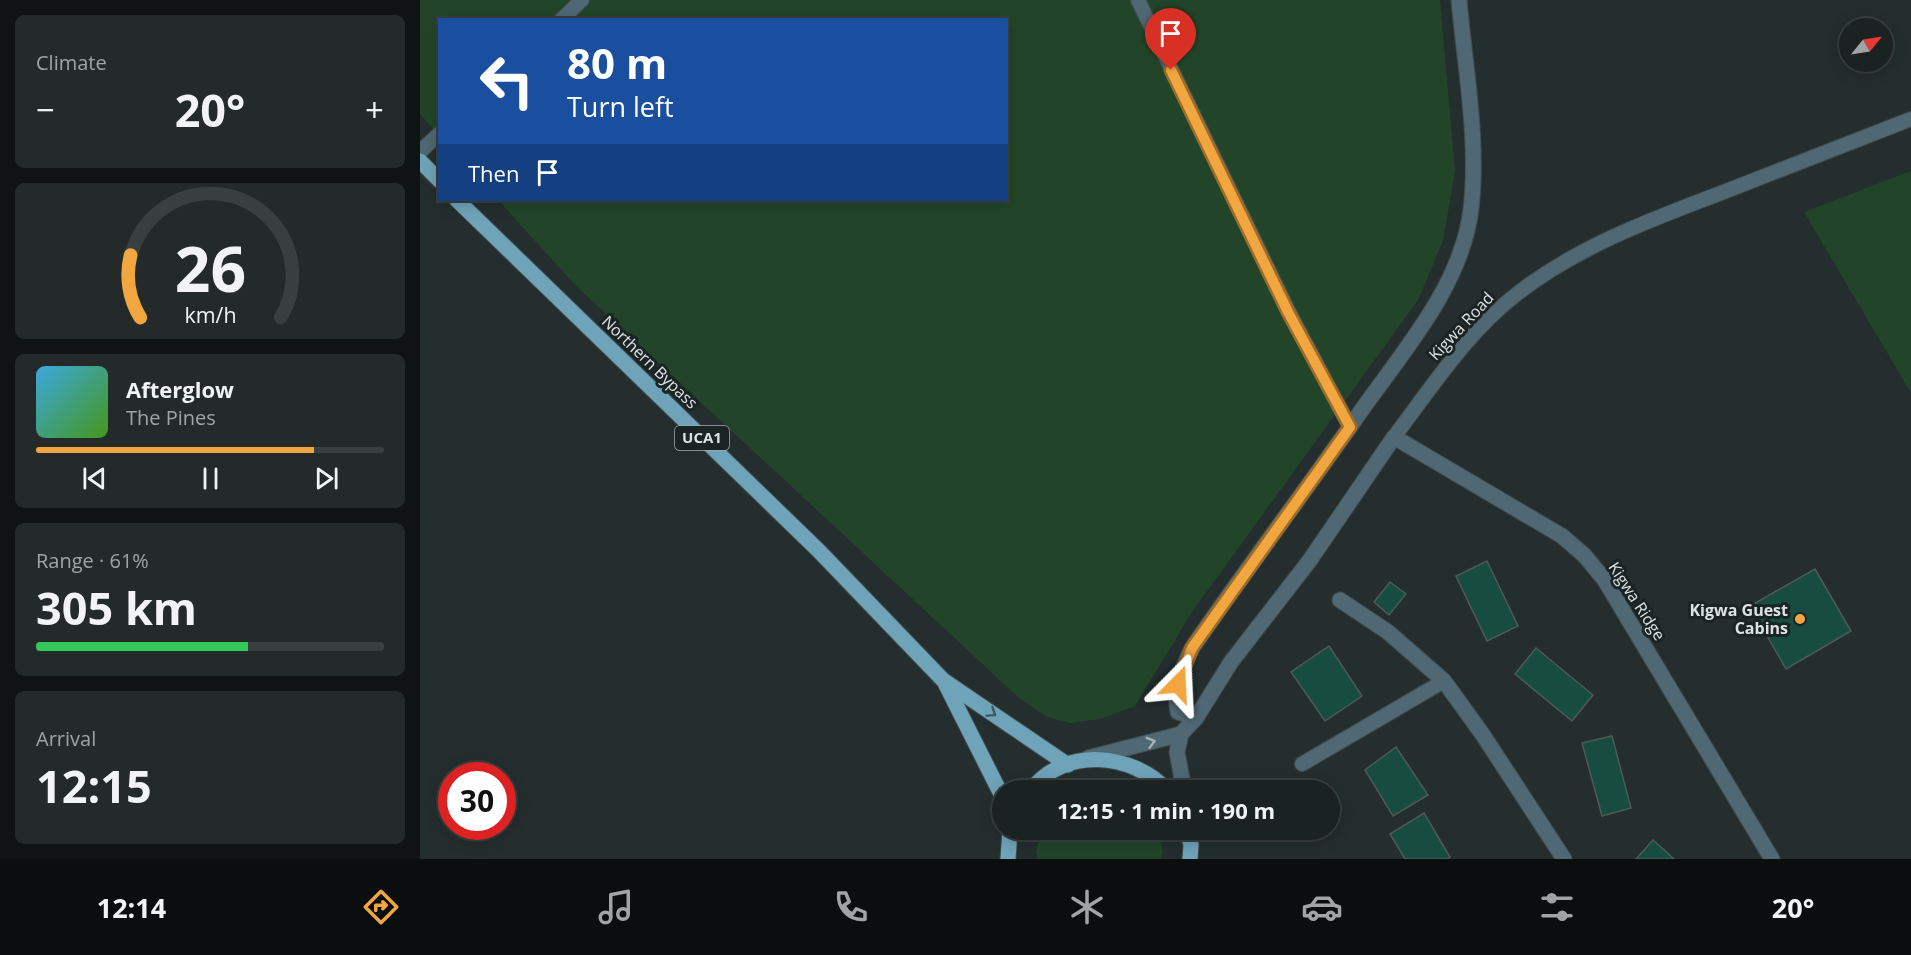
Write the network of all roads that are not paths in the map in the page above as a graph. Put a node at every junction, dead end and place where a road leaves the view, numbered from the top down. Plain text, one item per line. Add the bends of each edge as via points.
1 (582, 0) edge
2 (1138, 0) edge
3 (1459, 0) edge
4 (563, 18) edge
5 (1911, 119) edge
6 (438, 135) edge
7 (420, 152) edge
8 (420, 161) edge
9 (438, 179) edge
10 (458, 201) edge
11 (1350, 427) junction
12 (1394, 437) junction
13 (1340, 600) dead end
14 (944, 680) junction
15 (1444, 681) junction
16 (1196, 718) junction
17 (1181, 734) junction
18 (1074, 763) junction
19 (1302, 764) dead end
20 (994, 780) edge
21 (1044, 780) edge
22 (1158, 780) edge
23 (1182, 780) edge
24 (1009, 840) edge
25 (1190, 840) edge
26 (1008, 859) edge
27 (1190, 859) edge
28 (1564, 859) edge
29 (1772, 859) edge

1 - 4 lane
2 - 11 lane via 1288,312
3 - 11 street via 1474,158 1471,210 1460,257 1440,296
5 - 12 lane, Kigwa Road via 1629,228 1564,261 1516,294 1481,328
6 - 7 lane
8 - 9 main road
10 - 14 main road, Northern Bypass / UCA1 via 819,551
11 - 16 street via 1192,648 1175,699 1178,712
12 - 16 street, Kigwa Road via 1310,560 1231,662
12 - 29 street, Kigwa Ridge via 1562,536 1584,555 1604,579
13 - 15 street via 1388,632
14 -> 18 main road, UCA1
14 - 20 main road, UCA1
15 - 19 lane
15 - 28 street
16 - 17 street, Kigwa Road
18 -> 17 street
17 - 23 street via 1177,752
18 - 21 main road
18 - 22 main road via 1107,759 1133,765
24 - 26 main road
25 - 27 main road

